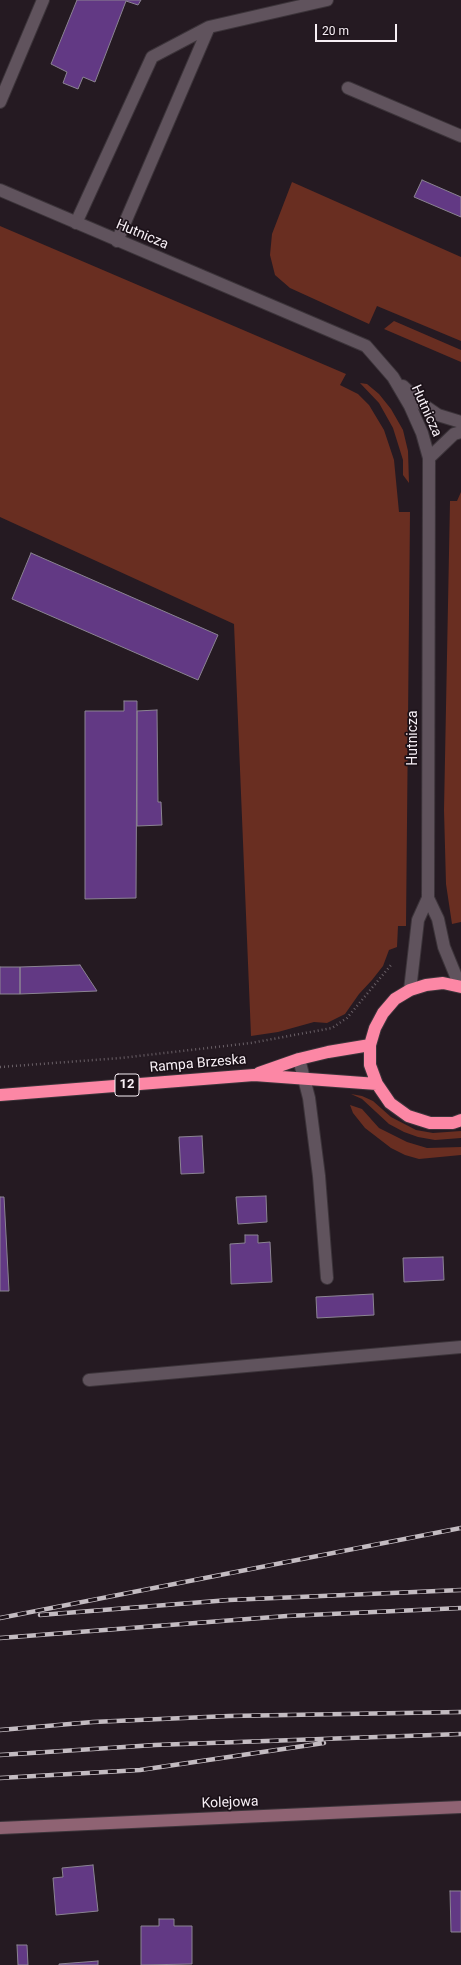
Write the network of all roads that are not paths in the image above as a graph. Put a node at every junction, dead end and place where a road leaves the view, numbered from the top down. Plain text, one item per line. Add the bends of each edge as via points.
1 (44, 0) edge
2 (327, 0) edge
3 (209, 27) junction
4 (348, 88) dead end
5 (0, 102) edge
6 (461, 136) edge
7 (0, 190) edge
8 (76, 223) junction
9 (117, 241) junction
10 (393, 377) junction
11 (461, 422) edge
12 (461, 432) edge
13 (429, 458) junction
14 (428, 898) junction
15 (461, 986) edge
16 (410, 990) junction
17 (370, 1045) junction
18 (299, 1059) junction
19 (254, 1075) junction
20 (304, 1079) junction
21 (376, 1084) junction
22 (0, 1095) edge
23 (461, 1120) edge
24 (327, 1278) dead end
25 (461, 1347) edge
26 (89, 1380) dead end
27 (461, 1808) edge
28 (0, 1828) edge

1 - 5 street
2 - 3 street
3 - 8 street via 152,57
3 - 9 street
4 - 6 street
7 - 8 street, Hutnicza
8 - 9 street, Hutnicza
9 - 10 street, Hutnicza via 366,346
10 - 11 street via 438,415
10 - 13 street, Hutnicza via 422,433
12 - 13 street via 454,434
13 - 14 street, Hutnicza
14 - 15 street, Hutnicza via 438,919 444,947
14 - 16 street, Hutnicza via 418,920
15 - 16 highway via 443,983
16 - 17 highway via 395,999 383,1013 374,1028
17 - 18 highway, Rampa Brzeska / 12
17 - 21 highway via 370,1065
18 - 19 highway, Rampa Brzeska / 12
18 - 20 street
19 - 20 highway, Rampa Brzeska / 12
19 - 22 highway, Rampa Brzeska / 12
20 - 21 highway, Rampa Brzeska / 12
20 - 24 street via 309,1098 319,1176
21 - 23 highway via 390,1102 408,1116 430,1123 453,1123
25 - 26 street
27 - 28 street, Kolejowa

